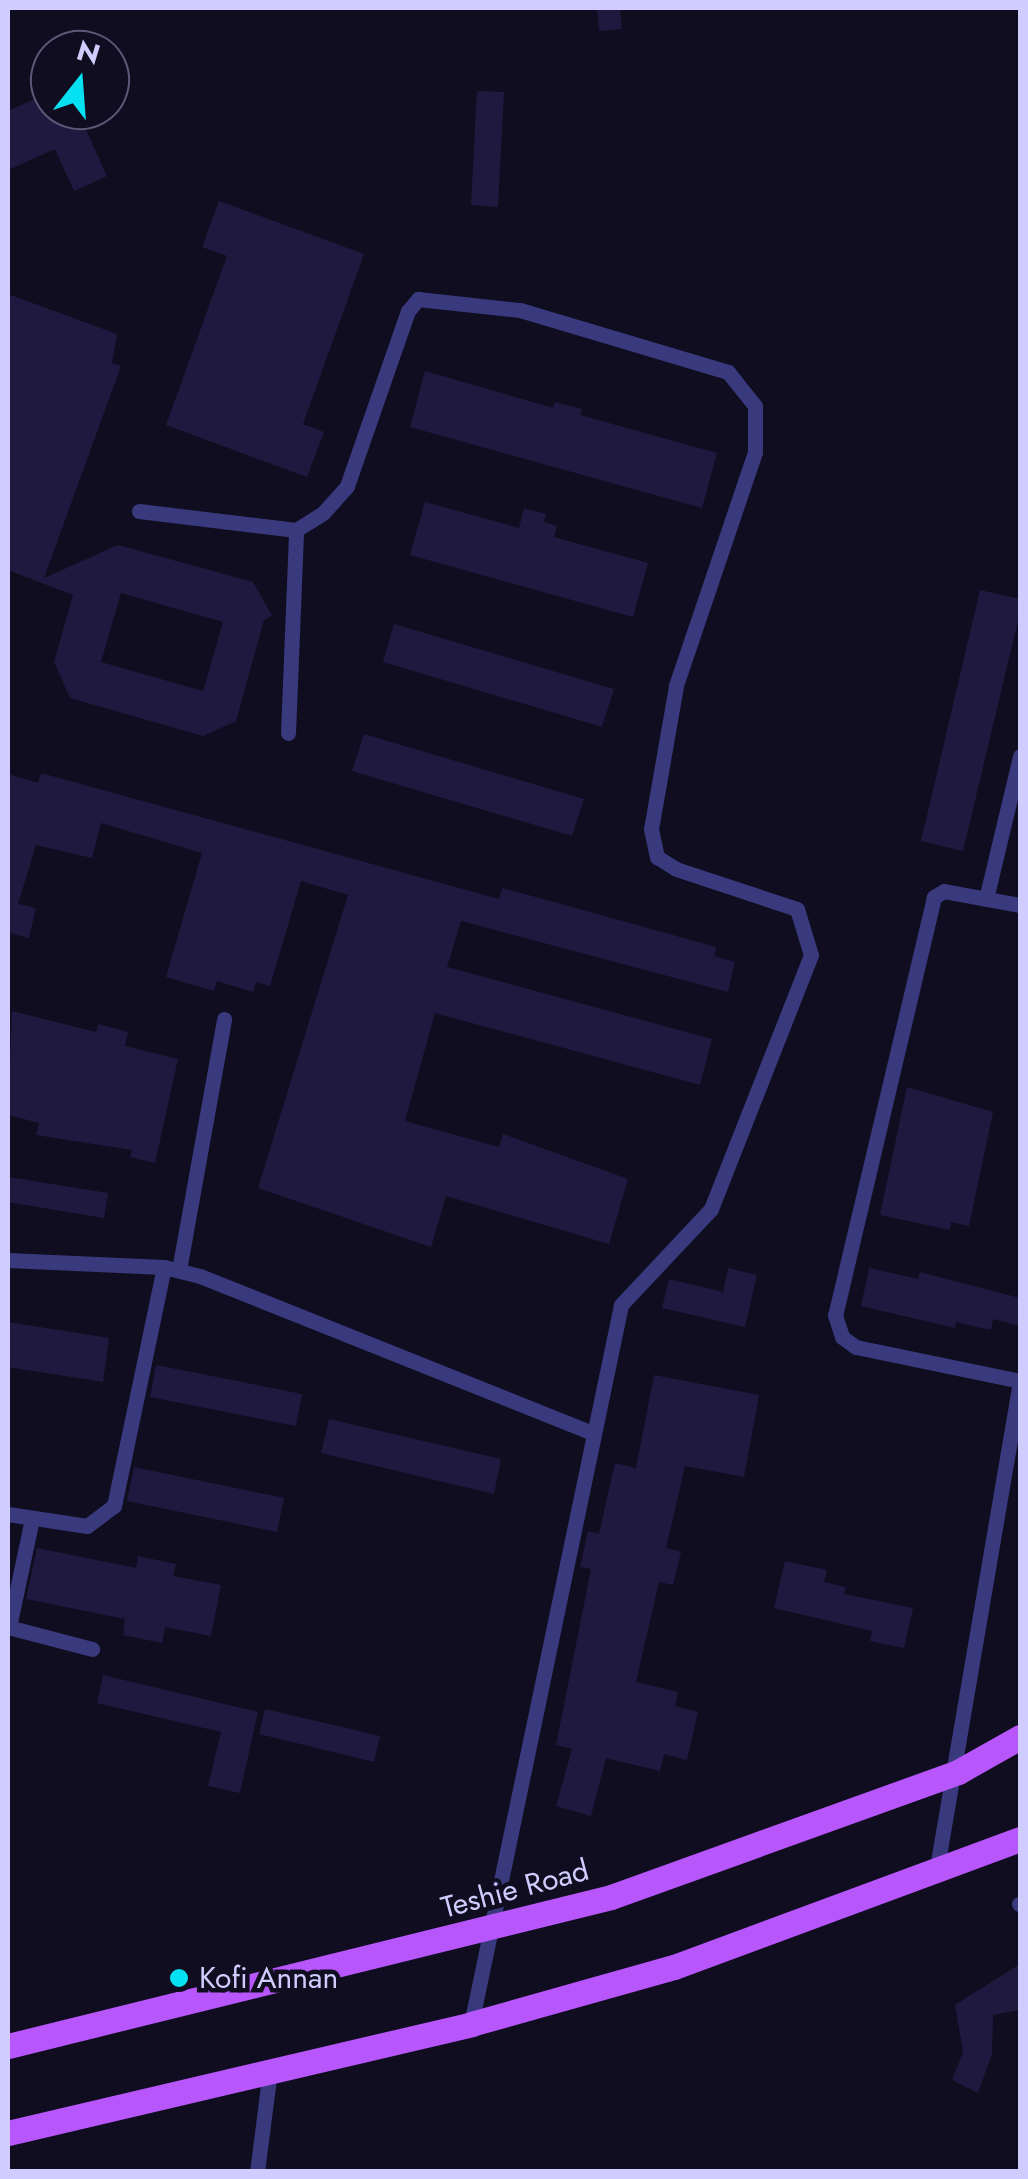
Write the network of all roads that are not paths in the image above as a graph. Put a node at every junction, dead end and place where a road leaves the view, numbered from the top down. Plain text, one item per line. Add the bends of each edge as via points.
1 (138, 511) dead end
2 (296, 530) junction
3 (288, 733) dead end
4 (1020, 756) edge
5 (986, 899) junction
6 (1020, 905) edge
7 (224, 1018) dead end
8 (8, 1260) edge
9 (172, 1269) junction
10 (1020, 1382) edge
11 (590, 1432) junction
12 (8, 1514) edge
13 (32, 1519) junction
14 (8, 1627) edge
15 (92, 1650) dead end
16 (1020, 1737) edge
17 (958, 1772) junction
18 (1020, 1839) edge
19 (936, 1873) junction
20 (492, 1930) junction
21 (471, 2024) junction
22 (8, 2046) edge
23 (270, 2071) junction
24 (8, 2133) edge
25 (257, 2172) edge

1 - 2 lane
2 - 3 lane
2 - 11 lane via 347,486 418,299 520,310 728,372 756,406 755,452 676,686 651,830 657,856 676,869 797,909 812,955 712,1209 621,1305
4 - 5 lane
5 - 6 lane
5 - 10 lane via 944,891 934,897 835,1315 842,1337 856,1347
7 - 9 lane
8 - 9 lane
9 - 11 lane
9 - 13 lane via 114,1506 88,1526
10 - 17 lane
11 - 20 lane
12 - 13 lane
13 - 14 lane
14 - 15 lane
16 - 17 main road, Teshie Road
17 - 19 lane
17 - 20 main road, Teshie Road via 611,1896
18 - 19 main road
19 - 21 main road via 674,1967
20 - 21 lane
20 - 22 main road, Teshie Road
21 - 23 main road
23 - 24 main road
23 - 25 lane

